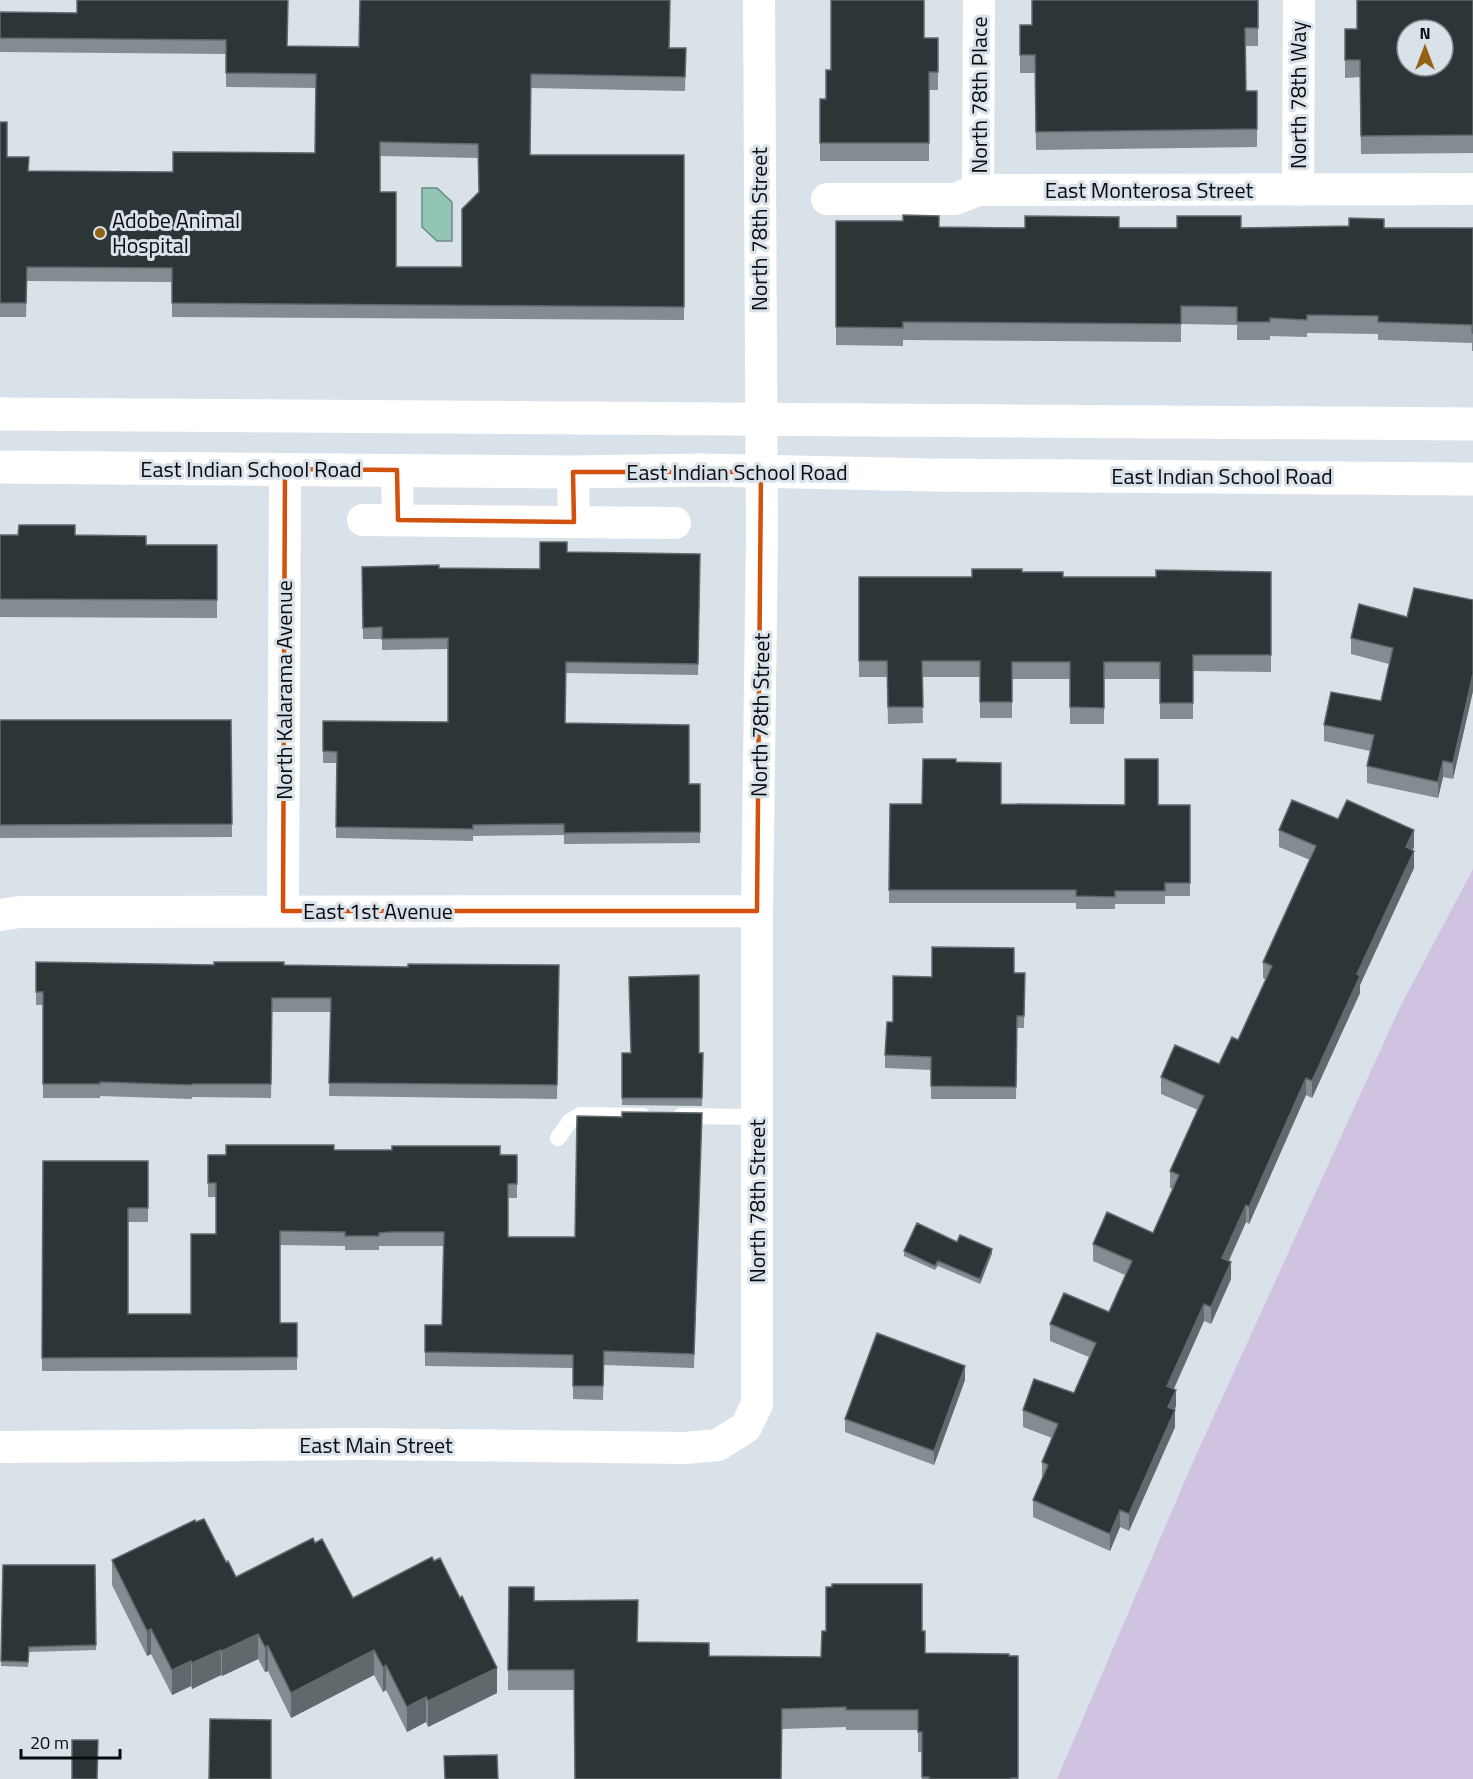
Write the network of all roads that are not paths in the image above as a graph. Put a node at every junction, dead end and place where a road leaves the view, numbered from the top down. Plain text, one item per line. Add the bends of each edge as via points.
1 (759, 0) edge
2 (979, 0) edge
3 (1299, 0) edge
4 (1473, 189) edge
5 (978, 190) junction
6 (1298, 190) junction
7 (827, 199) dead end
8 (0, 414) edge
9 (760, 420) junction
10 (1473, 424) edge
11 (0, 467) edge
12 (285, 469) junction
13 (398, 470) junction
14 (573, 472) junction
15 (761, 472) junction
16 (1473, 479) edge
17 (363, 520) dead end
18 (398, 520) junction
19 (574, 522) junction
20 (675, 523) dead end
21 (283, 911) junction
22 (757, 912) junction
23 (0, 915) edge
24 (757, 1117) junction
25 (558, 1138) dead end
26 (746, 1427) joint
27 (0, 1447) edge

1 - 9 street, North 78th Street
2 - 5 street, North 78th Place
3 - 6 street, North 78th Way
4 - 6 street, East Monterosa Street
5 - 6 street, East Monterosa Street
5 - 7 street, East Monterosa Street via 955,199
8 - 9 main road
9 - 10 main road
9 - 15 street, North 78th Street
11 - 12 main road, East Indian School Road
12 - 13 main road, East Indian School Road
12 - 21 street, North Kalarama Avenue
13 - 14 main road, East Indian School Road
13 - 18 street
14 - 15 main road, East Indian School Road
14 - 19 street
15 - 16 main road, East Indian School Road
15 - 22 street, North 78th Street
17 - 18 street
18 - 19 street
19 - 20 street
21 - 22 street, East 1st Avenue
21 - 23 street, East 1st Avenue
22 - 24 street, North 78th Street
24 - 25 lane via 580,1114
24 - 26 street, North 78th Street via 757,1404
26 - 27 street, East Main Street via 718,1445 686,1448 364,1444

